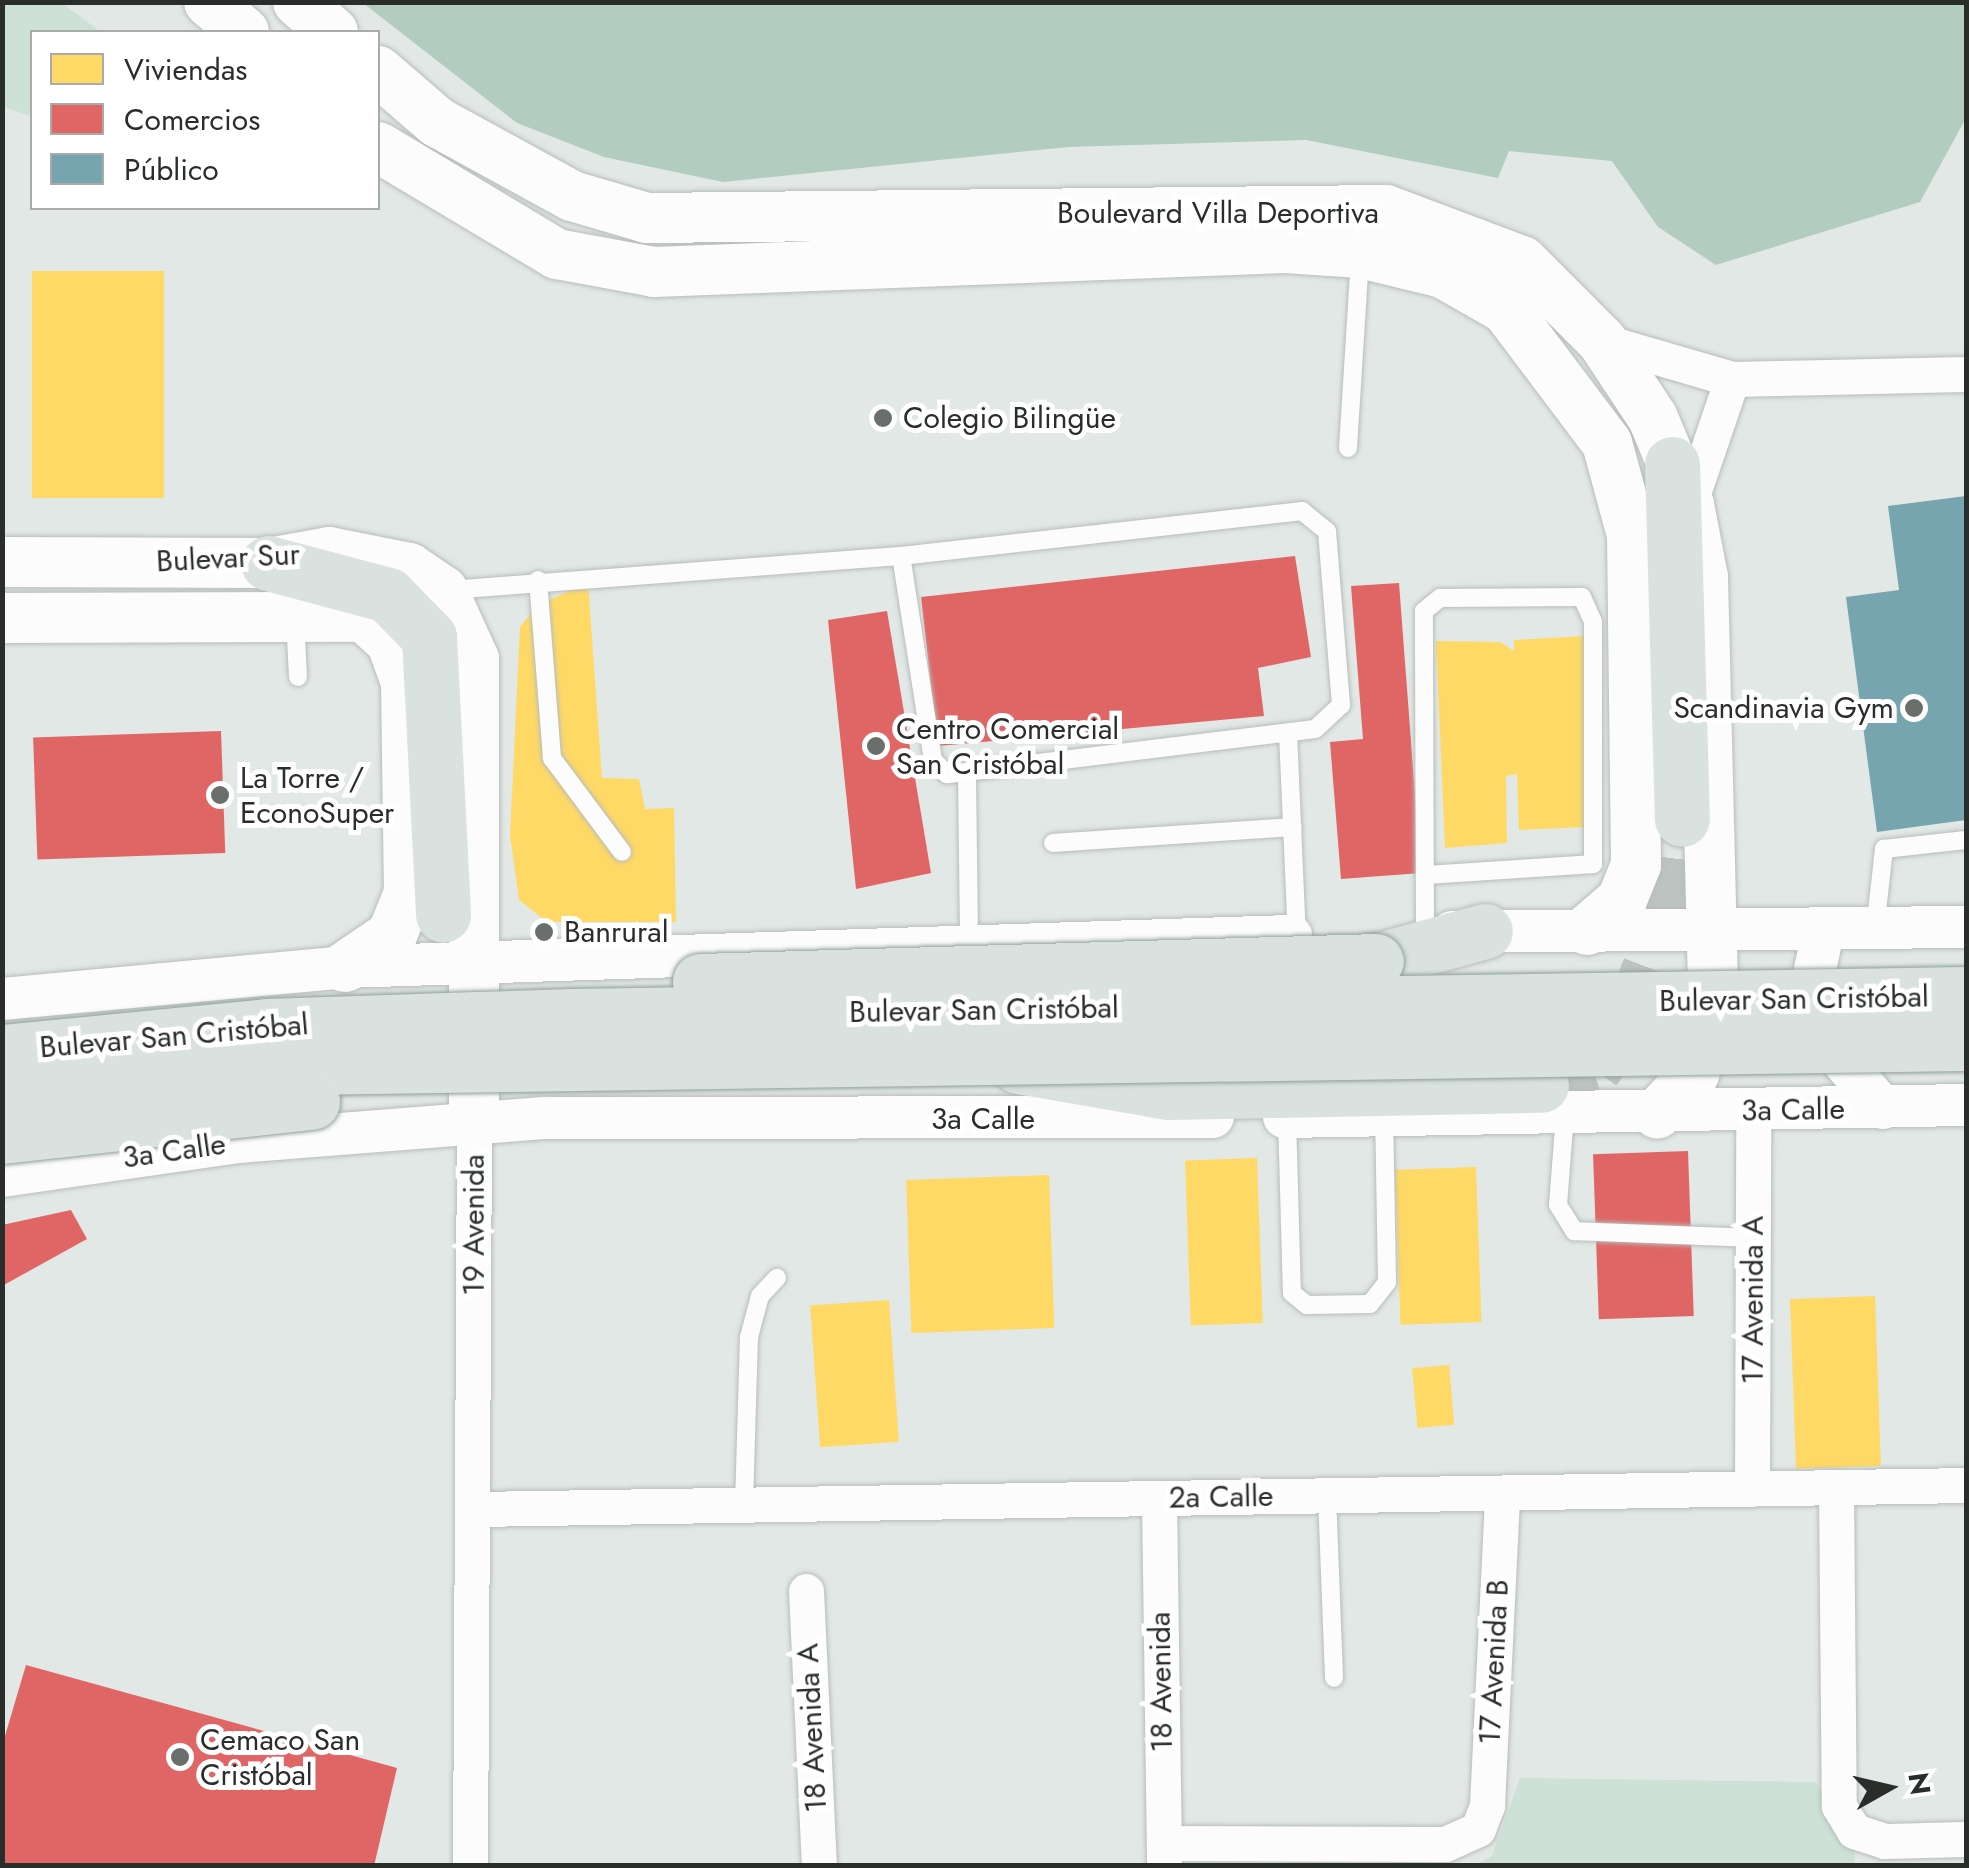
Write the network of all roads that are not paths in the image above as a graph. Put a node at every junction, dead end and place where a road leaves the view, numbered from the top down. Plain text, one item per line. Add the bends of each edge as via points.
1 (210, 2) edge
2 (298, 2) edge
3 (242, 30) edge
4 (331, 30) edge
5 (380, 72) edge
6 (380, 148) edge
7 (1140, 233) junction
8 (1360, 253) junction
9 (1602, 341) junction
10 (1966, 374) edge
11 (1732, 380) junction
12 (1348, 448) dead end
13 (1680, 484) junction
14 (901, 556) junction
15 (2, 562) edge
16 (268, 563) junction
17 (538, 580) junction
18 (443, 591) junction
19 (294, 613) junction
20 (2, 618) edge
21 (298, 677) dead end
22 (1288, 733) junction
23 (968, 774) junction
24 (1682, 819) tunnel mouth
25 (1292, 827) junction
26 (1966, 840) edge
27 (1053, 843) dead end
28 (622, 852) dead end
29 (1428, 874) junction
30 (443, 915) dead end
31 (1966, 927) edge
32 (1586, 930) junction
33 (1875, 930) junction
34 (1486, 931) junction
35 (1716, 932) junction
36 (1823, 932) junction
37 (1425, 933) junction
38 (1296, 936) junction
39 (969, 944) junction
40 (832, 948) junction
41 (480, 964) junction
42 (345, 967) junction
43 (1966, 994) edge
44 (3, 999) edge
45 (571, 1016) junction
46 (1966, 1044) edge
47 (2, 1052) edge
48 (986, 1056) junction
49 (2, 1096) edge
50 (1553, 1100) junction
51 (312, 1102) dead end
52 (1966, 1105) edge
53 (1883, 1108) junction
54 (1753, 1111) junction
55 (1657, 1114) junction
56 (1287, 1116) junction
57 (1384, 1116) junction
58 (876, 1120) junction
59 (474, 1122) junction
60 (2, 1136) edge
61 (70, 1165) junction
62 (2, 1176) edge
63 (1753, 1238) junction
64 (777, 1278) dead end
65 (1966, 1485) edge
66 (1836, 1487) junction
67 (1752, 1489) junction
68 (1502, 1492) junction
69 (1327, 1495) junction
70 (1159, 1498) junction
71 (744, 1505) junction
72 (475, 1509) junction
73 (806, 1591) dead end
74 (1334, 1678) dead end
75 (1966, 1839) edge
76 (1164, 1854) edge
77 (470, 1866) edge
78 (819, 1866) edge

1 - 3 main road
2 - 4 main road
5 - 7 main road, Boulevard Villa Deportiva via 437,122 572,196 647,218
6 - 7 main road, Boulevard Villa Deportiva via 557,254 654,272
7 - 8 main road, Boulevard Villa Deportiva
7 - 9 main road, Boulevard Villa Deportiva via 1386,210 1522,261
8 - 12 lane
8 - 32 main road, Boulevard Villa Deportiva via 1443,273 1506,308 1600,431 1622,486 1638,590 1636,865 1622,900
9 - 11 street
9 - 13 main road, Boulevard Villa Deportiva
10 - 11 street
11 - 13 street
13 - 24 main road
13 - 35 main road, Boulevard Villa Deportiva via 1704,577
14 - 17 lane
14 - 22 lane via 1302,512 1327,531 1341,705 1333,720
14 - 23 lane via 933,760 947,774
15 - 16 main road, Bulevar Sur
16 - 18 main road, Bulevar Sur via 329,552 376,557
16 - 30 main road via 388,595 428,636
17 - 18 lane
17 - 28 lane via 552,758
18 - 41 main road, 19 Avenida via 474,659
19 - 20 main road, Bulevar Sur
19 - 21 lane
19 - 42 main road via 364,617 391,641 406,682 410,892 392,935
22 - 23 lane
22 - 25 lane
23 - 39 lane
25 - 27 lane
25 - 38 lane
26 - 33 lane via 1884,849
29 - 29 lane via 1424,612 1440,598 1582,597 1593,622 1593,864
29 - 37 lane
31 - 33 street
32 - 34 street
32 - 35 street
33 - 36 street
34 - 37 street
34 - 45 main road, bridge via 1376,962 702,980
35 - 36 street
35 - 55 main road, Boulevard Villa Deportiva via 1714,1014 1694,1074
36 - 53 street via 1816,989 1829,1045
37 - 38 street
38 - 39 street
39 - 40 street
40 - 41 street
40 - 58 street via 809,981 808,1038 845,1099
41 - 42 street
41 - 59 main road, 19 Avenida
42 - 44 street
43 - 45 main road, Bulevar San Cristóbal, bridge
44 - 61 street via 31,1142
45 - 47 main road, Bulevar San Cristóbal, bridge via 227,1029
46 - 48 main road, Bulevar San Cristóbal, bridge
48 - 49 main road, Bulevar San Cristóbal, bridge via 234,1068
48 - 50 main road, bridge via 1045,1076 1169,1092
50 - 55 street, 3a Calle
50 - 57 street, 3a Calle
50 - 63 lane via 1558,1205 1574,1231
51 - 60 main road, bridge
52 - 53 street, 3a Calle
53 - 54 street, 3a Calle
54 - 55 street, 3a Calle
54 - 63 street, 17 Avenida A
56 - 57 street, 3a Calle
56 - 57 lane via 1292,1293 1308,1304 1370,1304 1386,1282
56 - 58 street, 3a Calle
58 - 59 street, 3a Calle
59 - 61 street, 3a Calle
59 - 72 street, 19 Avenida
61 - 62 street, 3a Calle
63 - 67 street, 17 Avenida A
64 - 71 lane via 760,1296 748,1337
65 - 66 street, 2a Calle
66 - 67 street, 2a Calle
66 - 75 street via 1840,1806 1854,1831 1884,1841
67 - 68 street, 2a Calle
68 - 69 street, 2a Calle
68 - 76 street, 17 Avenida B via 1487,1805 1478,1829 1446,1844
69 - 70 street, 2a Calle
69 - 74 lane
70 - 71 street, 2a Calle
70 - 76 street, 18 Avenida
71 - 72 street, 2a Calle
72 - 77 street, 19 Avenida
73 - 78 street, 18 Avenida A

